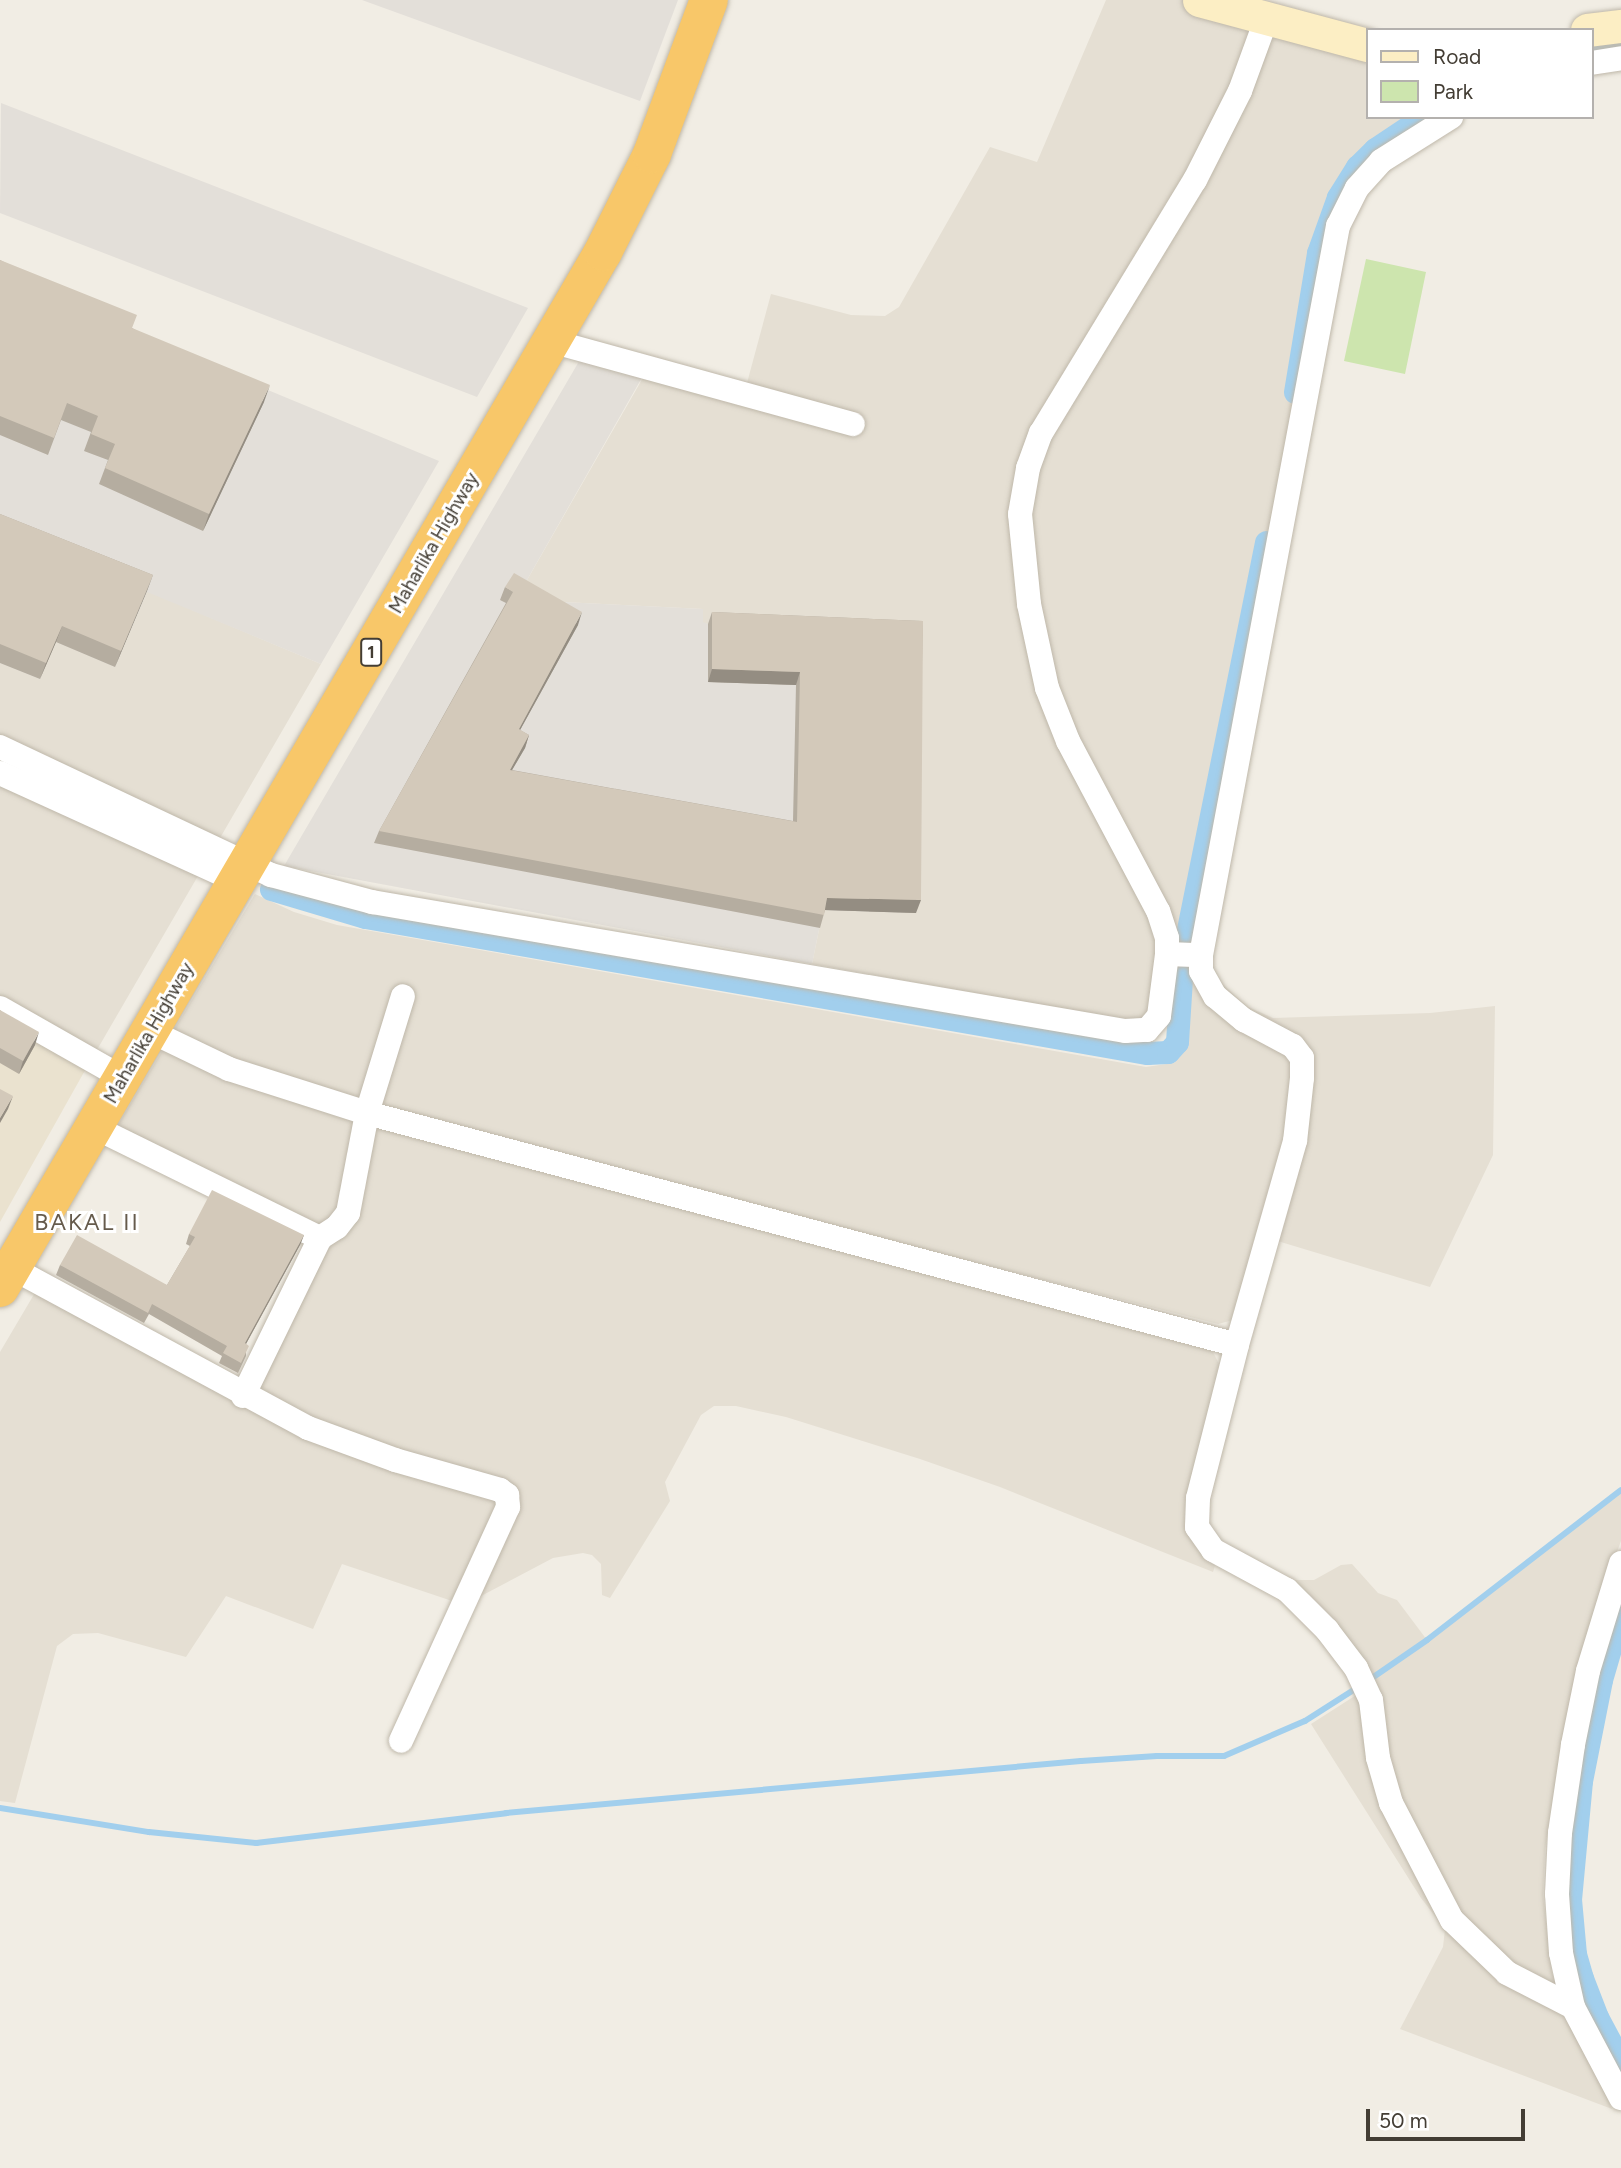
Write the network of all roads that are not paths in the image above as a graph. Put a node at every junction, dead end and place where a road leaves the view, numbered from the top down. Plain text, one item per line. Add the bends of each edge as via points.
1 (709, 0) edge
2 (1199, 0) edge
3 (1266, 20) junction
4 (1621, 26) edge
5 (1593, 29) edge
6 (1366, 46) edge
7 (1621, 58) edge
8 (1593, 63) edge
9 (1448, 119) edge
10 (551, 341) junction
11 (853, 424) dead end
12 (0, 747) edge
13 (0, 774) edge
14 (242, 873) junction
15 (1167, 954) junction
16 (1201, 955) junction
17 (403, 996) dead end
18 (0, 1008) edge
19 (150, 1031) junction
20 (123, 1078) junction
21 (367, 1113) junction
22 (94, 1127) junction
23 (320, 1238) junction
24 (6, 1278) edge
25 (1237, 1345) junction
26 (243, 1395) junction
27 (1621, 1563) edge
28 (401, 1741) dead end
29 (1573, 2007) junction
30 (1621, 2098) edge

1 - 10 highway, Maharlika Highway / 1 via 652,154
2 - 3 street
3 - 6 street
3 - 15 street via 1240,91 1195,180 1041,433 1028,468 1020,514 1029,604 1050,697 1068,741 1158,911
4 - 5 street
7 - 8 street
9 - 16 street via 1381,161 1357,188 1338,226
10 - 11 street
10 - 14 highway, Maharlika Highway / 1
12 - 14 street
13 - 14 street
14 - 15 street via 372,902 1125,1031 1147,1030 1156,1023
14 - 19 highway, Maharlika Highway / 1
15 - 16 street
16 - 25 street via 1201,971 1215,996 1244,1020 1293,1046 1302,1063 1295,1141
17 - 21 street
18 - 20 street
19 - 20 highway, Maharlika Highway / 1
19 - 21 street via 229,1069
20 - 22 highway, Maharlika Highway / 1
21 - 23 street via 348,1213
21 - 25 street
22 - 23 street
22 - 24 highway, Maharlika Highway / 1
23 - 26 street
24 - 26 street
25 - 29 street via 1197,1504 1200,1535 1223,1557 1287,1590 1356,1668 1371,1700 1378,1758 1391,1802 1452,1920 1507,1973
26 - 28 street via 331,1438 507,1495 508,1507
27 - 29 street via 1583,1696 1560,1833 1558,1924
29 - 30 street

